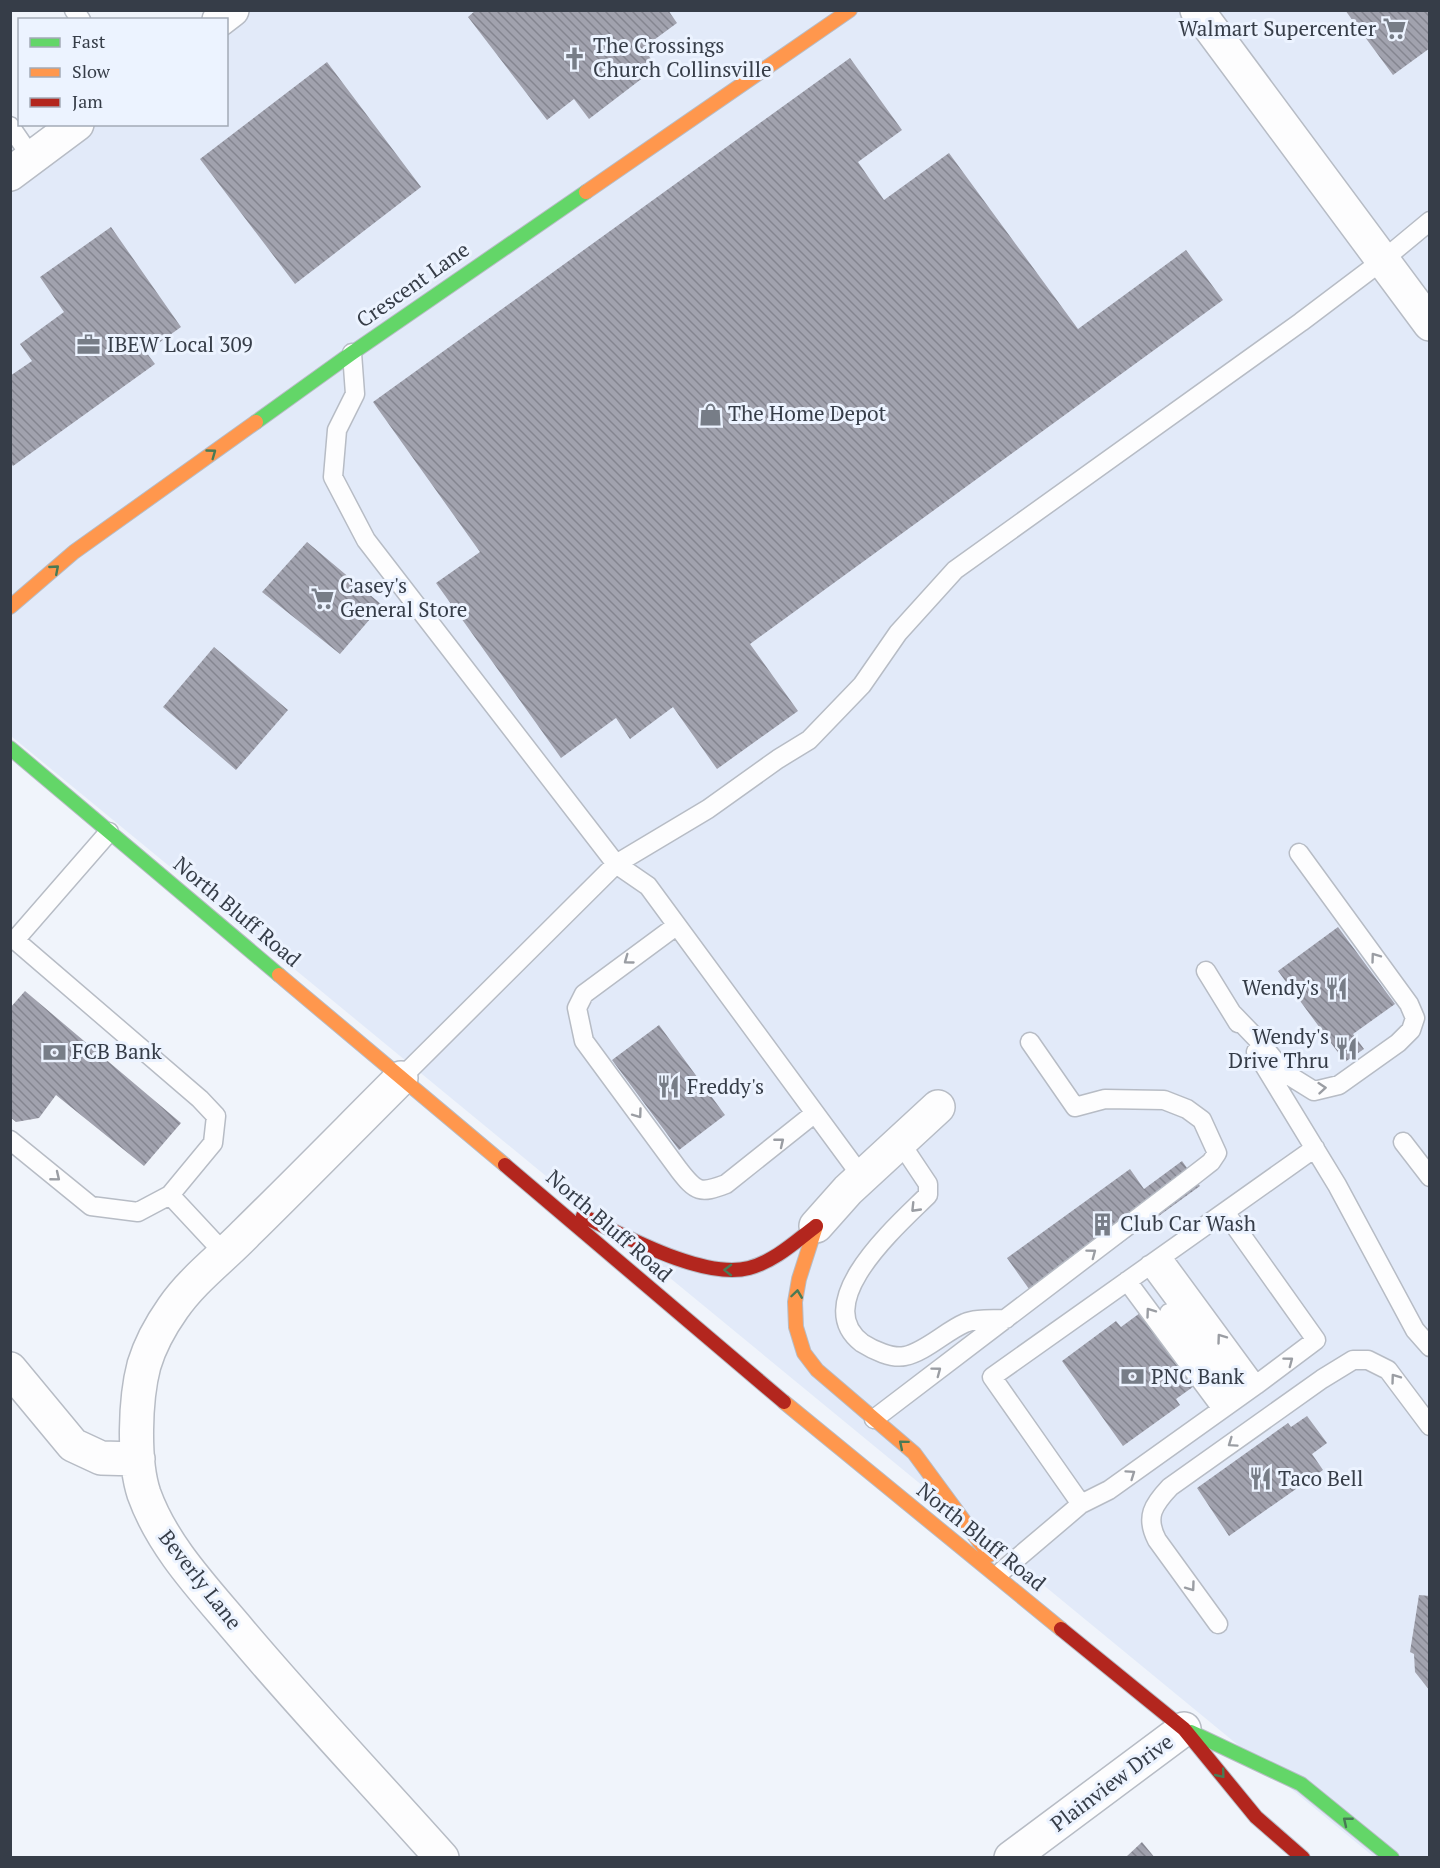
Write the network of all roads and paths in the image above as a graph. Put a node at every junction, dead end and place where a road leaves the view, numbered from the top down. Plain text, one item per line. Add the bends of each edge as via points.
1 (850, 10) edge
2 (1197, 10) edge
3 (10, 126) edge
4 (74, 126) edge
5 (21, 166) edge
6 (1430, 221) edge
7 (1383, 260) junction
8 (1430, 324) edge
9 (352, 353) junction
10 (10, 607) edge
11 (10, 748) edge
12 (109, 832) junction
13 (1299, 854) dead end
14 (616, 864) junction
15 (676, 927) junction
16 (12, 940) edge
17 (1206, 971) dead end
18 (1232, 1013) junction
19 (1030, 1042) dead end
20 (400, 1078) junction
21 (938, 1107) dead end
22 (815, 1113) junction
23 (10, 1140) edge
24 (900, 1142) junction
25 (1403, 1142) dead end
26 (1315, 1148) junction
27 (862, 1177) junction
28 (1430, 1177) edge
29 (170, 1195) junction
30 (550, 1202) junction
31 (1226, 1212) junction
32 (816, 1226) junction
33 (225, 1254) junction
34 (1145, 1269) junction
35 (1006, 1319) junction
36 (1427, 1339) edge
37 (10, 1369) edge
38 (1239, 1397) junction
39 (874, 1419) junction
40 (1430, 1426) edge
41 (138, 1459) junction
42 (1080, 1504) junction
43 (1002, 1571) junction
44 (1014, 1591) junction
45 (1218, 1624) dead end
46 (1184, 1729) junction
47 (442, 1857) edge
48 (1011, 1857) edge
49 (1303, 1857) edge
50 (1392, 1857) edge

1 - 9 main road, Crescent Lane
2 - 7 street
3 - 5 lane
4 - 5 street
6 - 7 lane
7 - 8 street
7 - 14 lane via 955,570 898,633 862,685 809,740 708,809
10 -> 9 main road, Crescent Lane via 74,552
9 - 14 lane via 355,394 338,430 333,477 366,540
11 - 12 main road, North Bluff Road
12 - 16 lane
12 - 20 main road, North Bluff Road
18 -> 13 lane via 1285,1074 1314,1091 1339,1085 1411,1030 1414,1018 1410,1004
14 - 15 lane via 648,886
14 - 20 lane
15 - 22 lane
15 -> 22 lane via 584,994 578,1008 584,1041 690,1185 702,1191 726,1184
16 - 29 lane via 216,1116 213,1143
17 - 18 lane
18 - 26 lane
35 -> 19 lane via 1211,1162 1217,1153 1202,1120 1164,1100 1105,1099 1075,1107
20 - 30 main road, North Bluff Road
20 - 33 street, Beverly Lane
21 - 24 street
22 - 27 lane
23 -> 29 lane via 91,1206 138,1212
24 - 27 street
24 -> 35 lane via 928,1184 928,1195 855,1276 845,1306 854,1336 868,1347 904,1356 967,1321
25 - 28 lane
26 - 31 lane
26 - 36 lane via 1415,1330
27 - 32 street
29 - 33 lane
32 -> 30 main road via 778,1255 741,1270 723,1271 679,1258
30 - 44 main road, North Bluff Road
31 - 34 lane
38 -> 31 lane via 1316,1340
39 -> 32 main road via 817,1370 804,1353 796,1327 799,1279
33 - 41 street, Beverly Lane via 197,1279 156,1336 144,1366 137,1417
38 -> 34 lane
38 -> 34 lane
34 - 42 lane via 992,1377
39 -> 35 lane
37 - 41 street via 73,1445 101,1458
42 -> 38 lane via 1108,1490
43 -> 39 main road via 914,1453
40 -> 45 lane via 1389,1370 1368,1360 1353,1360 1170,1487 1158,1499 1150,1528
41 - 47 street, Beverly Lane via 143,1492 155,1520 184,1566
42 - 43 lane
43 - 44 main road
44 - 46 main road, North Bluff Road
46 - 48 street, Plainview Drive
46 -> 49 main road, North Bluff Road via 1256,1817
50 -> 46 main road, North Bluff Road via 1301,1784

